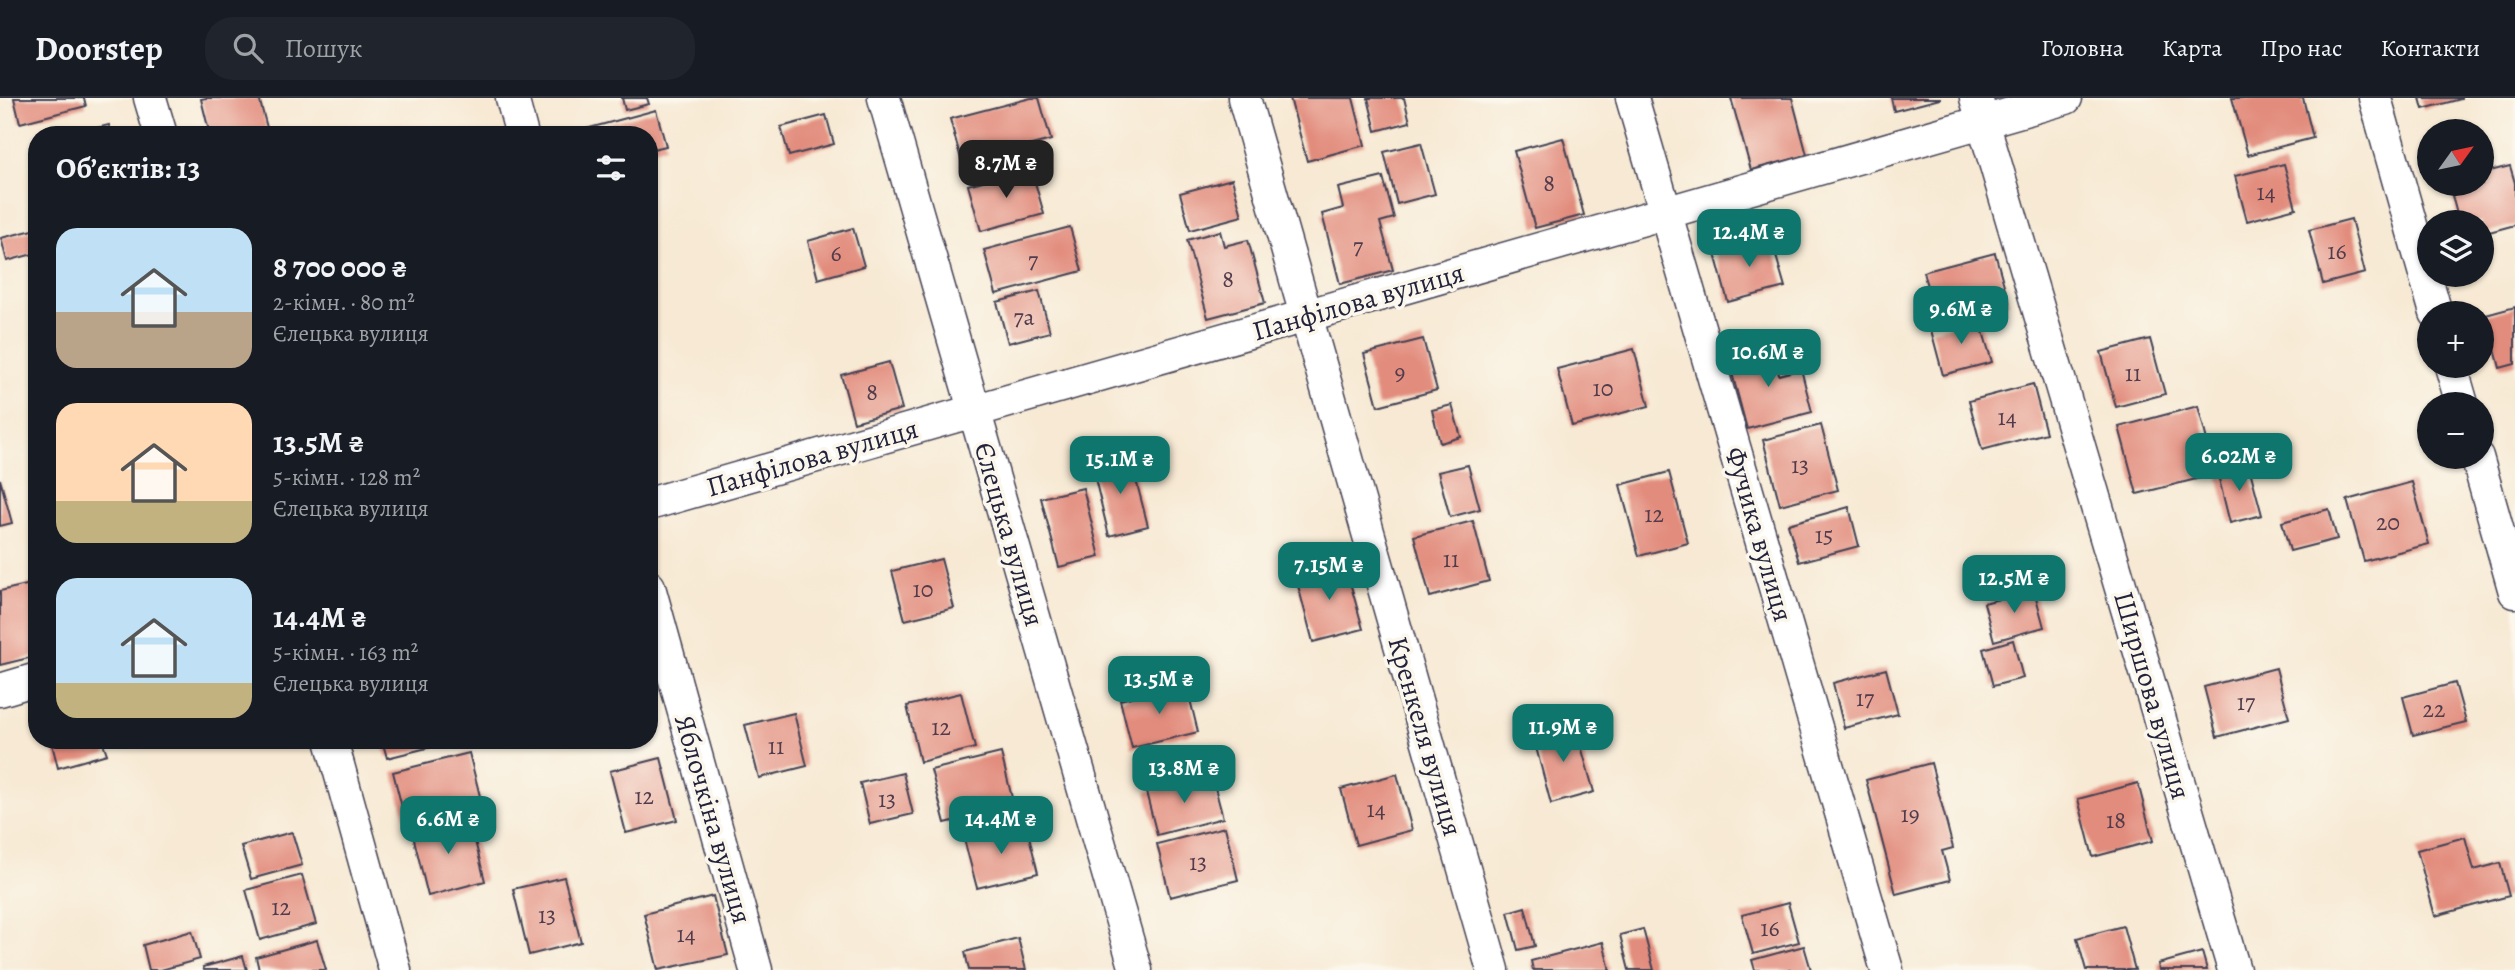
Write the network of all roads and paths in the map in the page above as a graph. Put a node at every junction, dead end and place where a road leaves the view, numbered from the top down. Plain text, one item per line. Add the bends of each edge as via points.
1 (150, 98) edge
2 (512, 98) edge
3 (884, 98) edge
4 (1244, 98) edge
5 (1632, 98) edge
6 (2066, 98) edge
7 (2375, 98) edge
8 (1980, 110) edge
9 (158, 126) edge
10 (520, 126) edge
11 (1666, 213) junction
12 (2433, 301) edge
13 (1305, 316) junction
14 (974, 411) junction
15 (2480, 469) edge
16 (658, 501) edge
17 (2515, 592) edge
18 (658, 619) edge
19 (28, 682) edge
20 (0, 690) edge
21 (334, 749) edge
22 (395, 970) edge
23 (756, 970) edge
24 (1136, 970) edge
25 (1493, 970) edge
26 (1887, 970) edge
27 (2234, 970) edge

1 - 9 street
2 - 10 street
3 - 14 street, Єлецька вулиця
4 - 13 street, Кренкеля вулиця
5 - 11 street, Фучика вулиця
6 - 8 street, Панфілова вулиця
7 - 12 street
8 - 11 street, Панфілова вулиця
8 - 27 street, Ширшова вулиця
11 - 13 street, Панфілова вулиця
11 - 26 street, Фучика вулиця
13 - 14 street, Панфілова вулиця
13 - 25 street, Кренкеля вулиця
14 - 16 street, Панфілова вулиця
14 - 24 street, Єлецька вулиця
15 - 17 street
18 - 23 street, Яблочкіна вулиця
19 - 20 street
21 - 22 street

